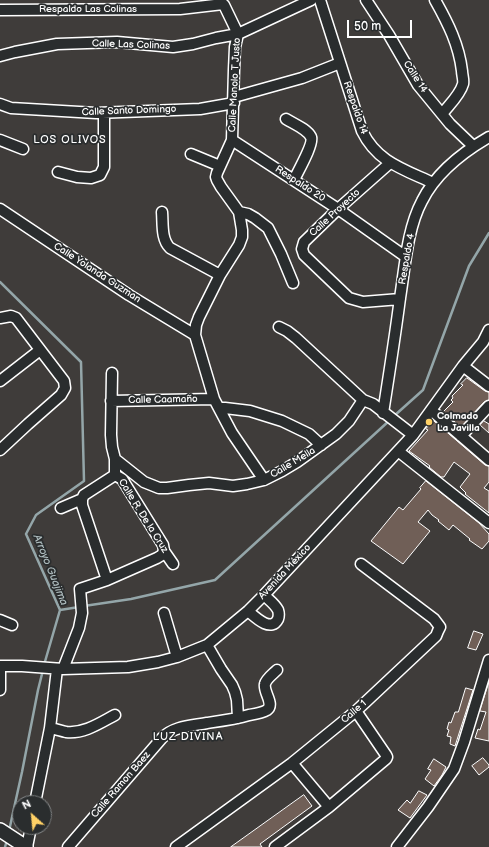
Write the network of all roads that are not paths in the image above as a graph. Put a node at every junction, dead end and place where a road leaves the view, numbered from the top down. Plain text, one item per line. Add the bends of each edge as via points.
1 (311, 0) edge
2 (320, 0) edge
3 (366, 0) edge
4 (435, 0) edge
5 (223, 4) joint
6 (292, 4) edge
7 (0, 10) edge
8 (238, 34) junction
9 (0, 56) edge
10 (340, 63) junction
11 (234, 100) junction
12 (0, 104) edge
13 (104, 113) junction
14 (442, 114) junction
15 (286, 119) dead end
16 (489, 137) edge
17 (0, 140) edge
18 (232, 140) junction
19 (473, 146) junction
20 (22, 149) dead end
21 (191, 154) dead end
22 (390, 163) junction
23 (220, 166) junction
24 (58, 172) dead end
25 (294, 180) junction
26 (433, 183) junction
27 (0, 209) edge
28 (338, 209) junction
29 (162, 212) dead end
30 (239, 212) junction
31 (406, 257) junction
32 (220, 275) junction
33 (293, 283) dead end
34 (400, 299) junction
35 (0, 318) edge
36 (279, 327) dead end
37 (489, 330) edge
38 (195, 335) junction
39 (486, 342) edge
40 (40, 350) junction
41 (463, 366) junction
42 (112, 373) dead end
43 (0, 381) edge
44 (489, 386) edge
45 (363, 400) junction
46 (111, 401) junction
47 (216, 404) junction
48 (489, 406) edge
49 (431, 410) junction
50 (383, 413) junction
51 (413, 434) junction
52 (461, 436) junction
53 (321, 445) junction
54 (0, 450) edge
55 (398, 451) junction
56 (115, 459) junction
57 (489, 460) edge
58 (115, 475) junction
59 (264, 480) junction
60 (82, 499) junction
61 (61, 508) dead end
62 (489, 523) edge
63 (164, 551) junction
64 (173, 564) dead end
65 (361, 564) dead end
66 (107, 580) junction
67 (264, 595) junction
68 (248, 611) junction
69 (164, 614) dead end
70 (0, 620) edge
71 (12, 625) dead end
72 (207, 644) junction
73 (177, 657) junction
74 (489, 660) edge
75 (0, 666) edge
76 (60, 669) junction
77 (277, 670) dead end
78 (0, 690) edge
79 (356, 711) junction
80 (115, 715) dead end
81 (238, 718) junction
82 (50, 728) junction
83 (292, 763) junction
84 (37, 795) edge
85 (329, 807) junction
86 (0, 830) edge
87 (28, 835) edge
88 (24, 846) edge
89 (68, 847) edge
90 (176, 847) edge
91 (275, 847) edge
92 (398, 847) edge

1 - 6 street, Calle Las Colinas
2 - 10 street, Respaldo 14
3 - 14 street, Calle 14 via 418,85
4 - 14 street via 456,43 463,83 459,93
5 - 7 street, Respaldo Las Colinas via 180,9
5 - 8 street, Calle Manolo T Justo
6 - 8 street, Calle Las Colinas
8 - 9 street, Calle Las Colinas via 173,47 117,42 57,44
8 - 11 street, Calle Manolo T Justo via 235,47
10 - 11 street, Calle Santo Domingo
10 - 22 street, Respaldo 14 via 364,136
11 - 13 street, Calle Santo Domingo via 200,108
11 - 18 street, Calle Manolo T Justo
12 - 13 street, Calle Santo Domingo via 11,108
13 - 24 street via 104,167 100,175 91,178 77,177
14 - 19 street, Calle 14
15 - 25 street via 307,131 312,141
16 - 19 street, Respaldo 4
17 - 20 street
18 - 23 street, Calle Manolo T Justo
18 - 25 street, Respaldo 20
19 - 26 street, Respaldo 4
21 - 23 street
22 - 26 street, Respaldo 14
22 - 28 street, Calle Proyecto
23 - 30 street, Calle Manolo T Justo via 217,180
25 - 28 street, Respaldo 20
26 - 31 street, Respaldo 4 via 421,201 413,223
27 - 38 street, Calle Yolanda Guzman via 129,295
28 - 31 street, Respaldo 20
28 - 34 street, Calle Proyecto via 304,242 304,255 349,298 363,302
29 - 32 street via 166,245
30 - 32 street, Calle Manolo T Justo via 242,237
30 - 33 street via 248,214 268,228
31 - 34 street, Respaldo 4
32 - 38 street, Calle Manolo T Justo via 199,317
34 - 50 street, Respaldo 4
35 - 40 street via 16,318
36 - 45 street via 296,338
37 - 39 street, Avenida México
38 - 47 street, Calle Manolo T Justo
39 - 41 street, Avenida México
40 - 43 street
40 - 54 street via 64,381 62,395
41 - 44 street
41 - 49 street, Avenida México
42 - 46 street, Calle R. De la Cruz
45 - 50 street via 373,404
45 - 53 street, Calle Mella via 349,422
46 - 47 street, Calle Caamaño
46 - 56 street, Calle R. De la Cruz via 111,434
47 - 53 street, Calle Caamaño via 282,421 309,434
47 - 59 street, Calle Manolo T Justo
48 - 52 street
49 - 51 street, Avenida México
49 - 52 street
50 - 51 street
51 - 55 street, Avenida México
52 - 57 street
53 - 59 street, Calle Mella
55 - 62 street
55 - 67 street, Avenida México
56 - 58 street, Calle R. De la Cruz
56 - 59 street, Calle Mella via 144,482 159,488 210,483 233,486
58 - 60 street via 84,494
58 - 63 street, Calle R. De la Cruz via 122,479 163,545
60 - 61 street
60 - 66 street
63 - 64 street, Calle R. De la Cruz
63 - 66 street via 157,558
65 - 79 street, Calle 1 via 434,619 440,627 436,636
66 - 76 street via 80,589 82,613
67 - 68 street, Avenida México
67 - 68 street via 277,608 279,618 276,622 263,623
68 - 72 street, Avenida México
69 - 73 street
70 - 71 street
72 - 73 street, Avenida México
72 - 81 street via 235,692 238,700
73 - 76 street, Avenida México via 128,667
74 - 92 street via 454,769
75 - 76 street, Avenida México
75 - 78 street
76 - 82 street
77 - 81 street, Calle Ramon Baez via 265,684 269,708
79 - 83 street, Calle 1
79 - 85 street via 387,757
80 - 82 street via 97,726 79,731 67,732
81 - 89 street, Calle Ramon Baez via 182,727 166,734
82 - 84 street
83 - 85 street
83 - 90 street, Calle 1
85 - 91 street
86 - 88 main road
87 - 88 street

